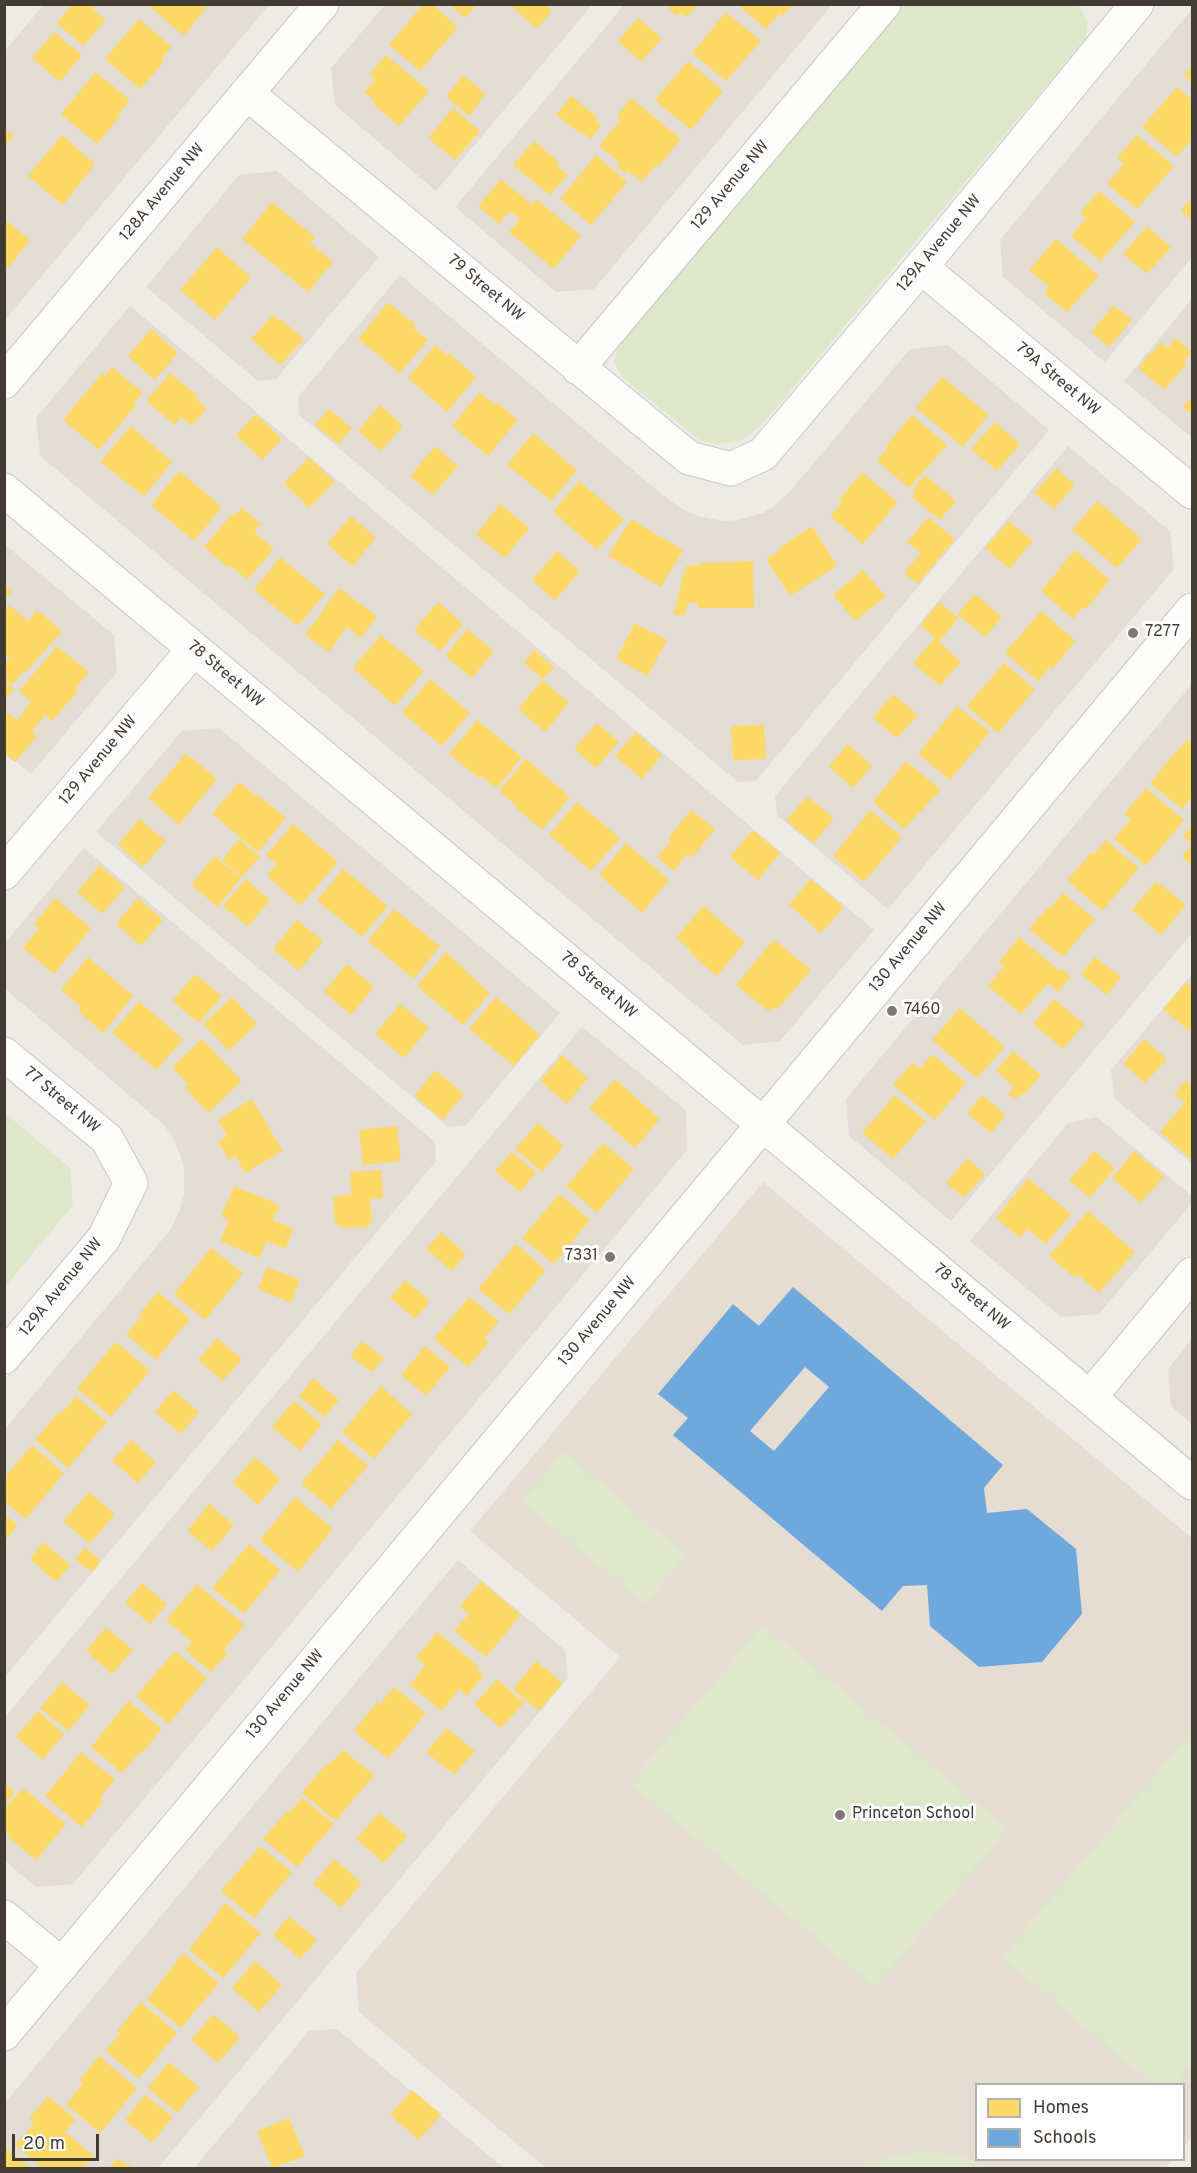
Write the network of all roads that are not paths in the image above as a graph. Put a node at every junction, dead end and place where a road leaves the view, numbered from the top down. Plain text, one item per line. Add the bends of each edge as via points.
1 (322, 4) edge
2 (884, 4) edge
3 (1119, 11) edge
4 (248, 94) junction
5 (921, 267) junction
6 (578, 368) junction
7 (4, 382) edge
8 (731, 469) joint
9 (4, 490) edge
10 (1192, 492) edge
11 (1192, 610) edge
12 (194, 649) junction
13 (4, 873) edge
14 (4, 1054) edge
15 (763, 1125) junction
16 (131, 1183) joint
17 (1192, 1274) edge
18 (4, 1357) edge
19 (1090, 1397) junction
20 (1192, 1483) edge
21 (4, 1917) edge
22 (62, 1965) junction
23 (4, 2034) edge

1 - 4 street, 128A Avenue NW
2 - 6 street, 129 Avenue NW
3 - 5 street, 129A Avenue NW
4 - 6 street, 79 Street NW
4 - 7 street, 128A Avenue NW
5 - 8 street, 129A Avenue NW via 763,454
5 - 10 street, 79A Street NW
6 - 8 street, 79 Street NW via 689,458
9 - 12 street, 78 Street NW
11 - 15 street, 130 Avenue NW
12 - 13 street, 129 Avenue NW
12 - 15 street, 78 Street NW
14 - 16 street, 77 Street NW via 107,1139
15 - 19 street, 78 Street NW
15 - 22 street, 130 Avenue NW
16 - 18 street, 129A Avenue NW via 104,1238
17 - 19 street
19 - 20 street, 78 Street NW
21 - 22 street
22 - 23 street, 130 Avenue NW

